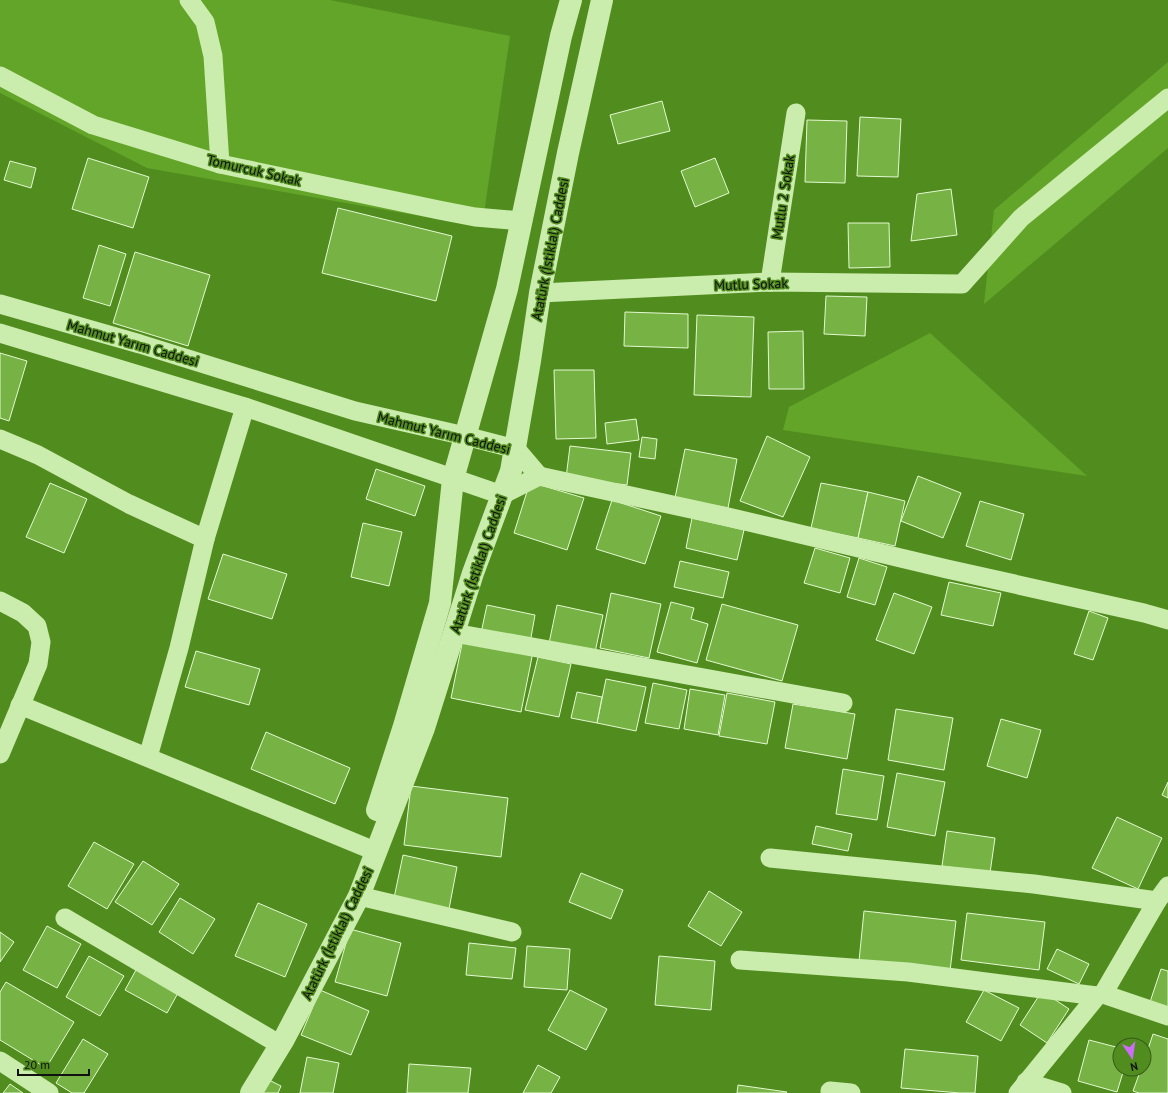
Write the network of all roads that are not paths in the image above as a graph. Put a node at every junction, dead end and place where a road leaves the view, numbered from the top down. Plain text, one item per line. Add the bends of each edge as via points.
1 (189, 0) edge
2 (571, 0) edge
3 (602, 0) edge
4 (0, 76) edge
5 (1168, 98) edge
6 (796, 113) dead end
7 (220, 164) junction
8 (522, 221) junction
9 (770, 282) junction
10 (540, 293) junction
11 (0, 304) edge
12 (0, 333) edge
13 (245, 407) junction
14 (465, 436) junction
15 (0, 439) edge
16 (516, 449) junction
17 (539, 476) junction
18 (453, 479) junction
19 (502, 495) junction
20 (205, 539) junction
21 (0, 601) edge
22 (1168, 620) edge
23 (454, 633) junction
24 (843, 703) dead end
25 (20, 705) junction
26 (0, 754) edge
27 (148, 757) junction
28 (366, 847) junction
29 (770, 858) dead end
30 (1168, 886) edge
31 (358, 896) junction
32 (1157, 901) junction
33 (65, 918) dead end
34 (512, 932) dead end
35 (740, 960) dead end
36 (1100, 995) junction
37 (1168, 1016) edge
38 (272, 1040) junction
39 (0, 1061) edge
40 (1022, 1088) edge
41 (830, 1091) dead end
42 (49, 1093) edge
43 (234, 1093) edge
44 (251, 1093) edge
45 (851, 1093) edge
46 (1062, 1093) edge

1 - 7 street via 205,22 213,56
2 - 8 street, Atatürk (İstiklal) Caddesi
3 - 10 street, Atatürk (İstiklal) Caddesi
4 - 7 street, Tomurcuk Sokak via 93,125
5 - 9 street, Mutlu Sokak via 1022,218 962,284
6 - 9 street, Mutlu 2 Sokak
7 - 8 street, Tomurcuk Sokak via 439,210
8 - 14 street, Atatürk (İstiklal) Caddesi via 507,289
9 - 10 street, Mutlu Sokak
10 - 16 street, Atatürk (İstiklal) Caddesi
11 - 14 street, Mahmut Yarım Caddesi via 140,344 355,411
12 - 13 street, Mahmut Yarım Caddesi
13 - 18 street, Mahmut Yarım Caddesi
13 - 20 street
14 - 16 street, Mahmut Yarım Caddesi
14 - 18 street, Atatürk (İstiklal) Caddesi
15 - 20 street via 38,455 129,504
16 - 17 street, Mahmut Yarım Caddesi
16 - 19 street, Atatürk (İstiklal) Caddesi
17 - 19 street
17 - 22 street via 728,517
18 - 19 street, Mahmut Yarım Caddesi
18 - 28 street, Atatürk (İstiklal) Caddesi via 438,610
19 - 23 street, Atatürk (İstiklal) Caddesi
20 - 27 street via 180,648
21 - 25 street via 23,613 37,626 41,642 38,664
23 - 24 street
23 - 31 street, Atatürk (İstiklal) Caddesi via 424,728
25 - 26 street
25 - 27 street
27 - 28 street
28 - 38 street, Atatürk (İstiklal) Caddesi via 286,1017
29 - 32 street via 1034,884
30 - 32 street
31 - 34 street
31 - 44 street, Atatürk (İstiklal) Caddesi via 287,1033
32 - 36 street
33 - 38 street
35 - 36 street via 908,972
36 - 37 street
36 - 40 street
38 - 43 street, Atatürk (İstiklal) Caddesi
39 - 42 street
40 - 46 street
41 - 45 street

